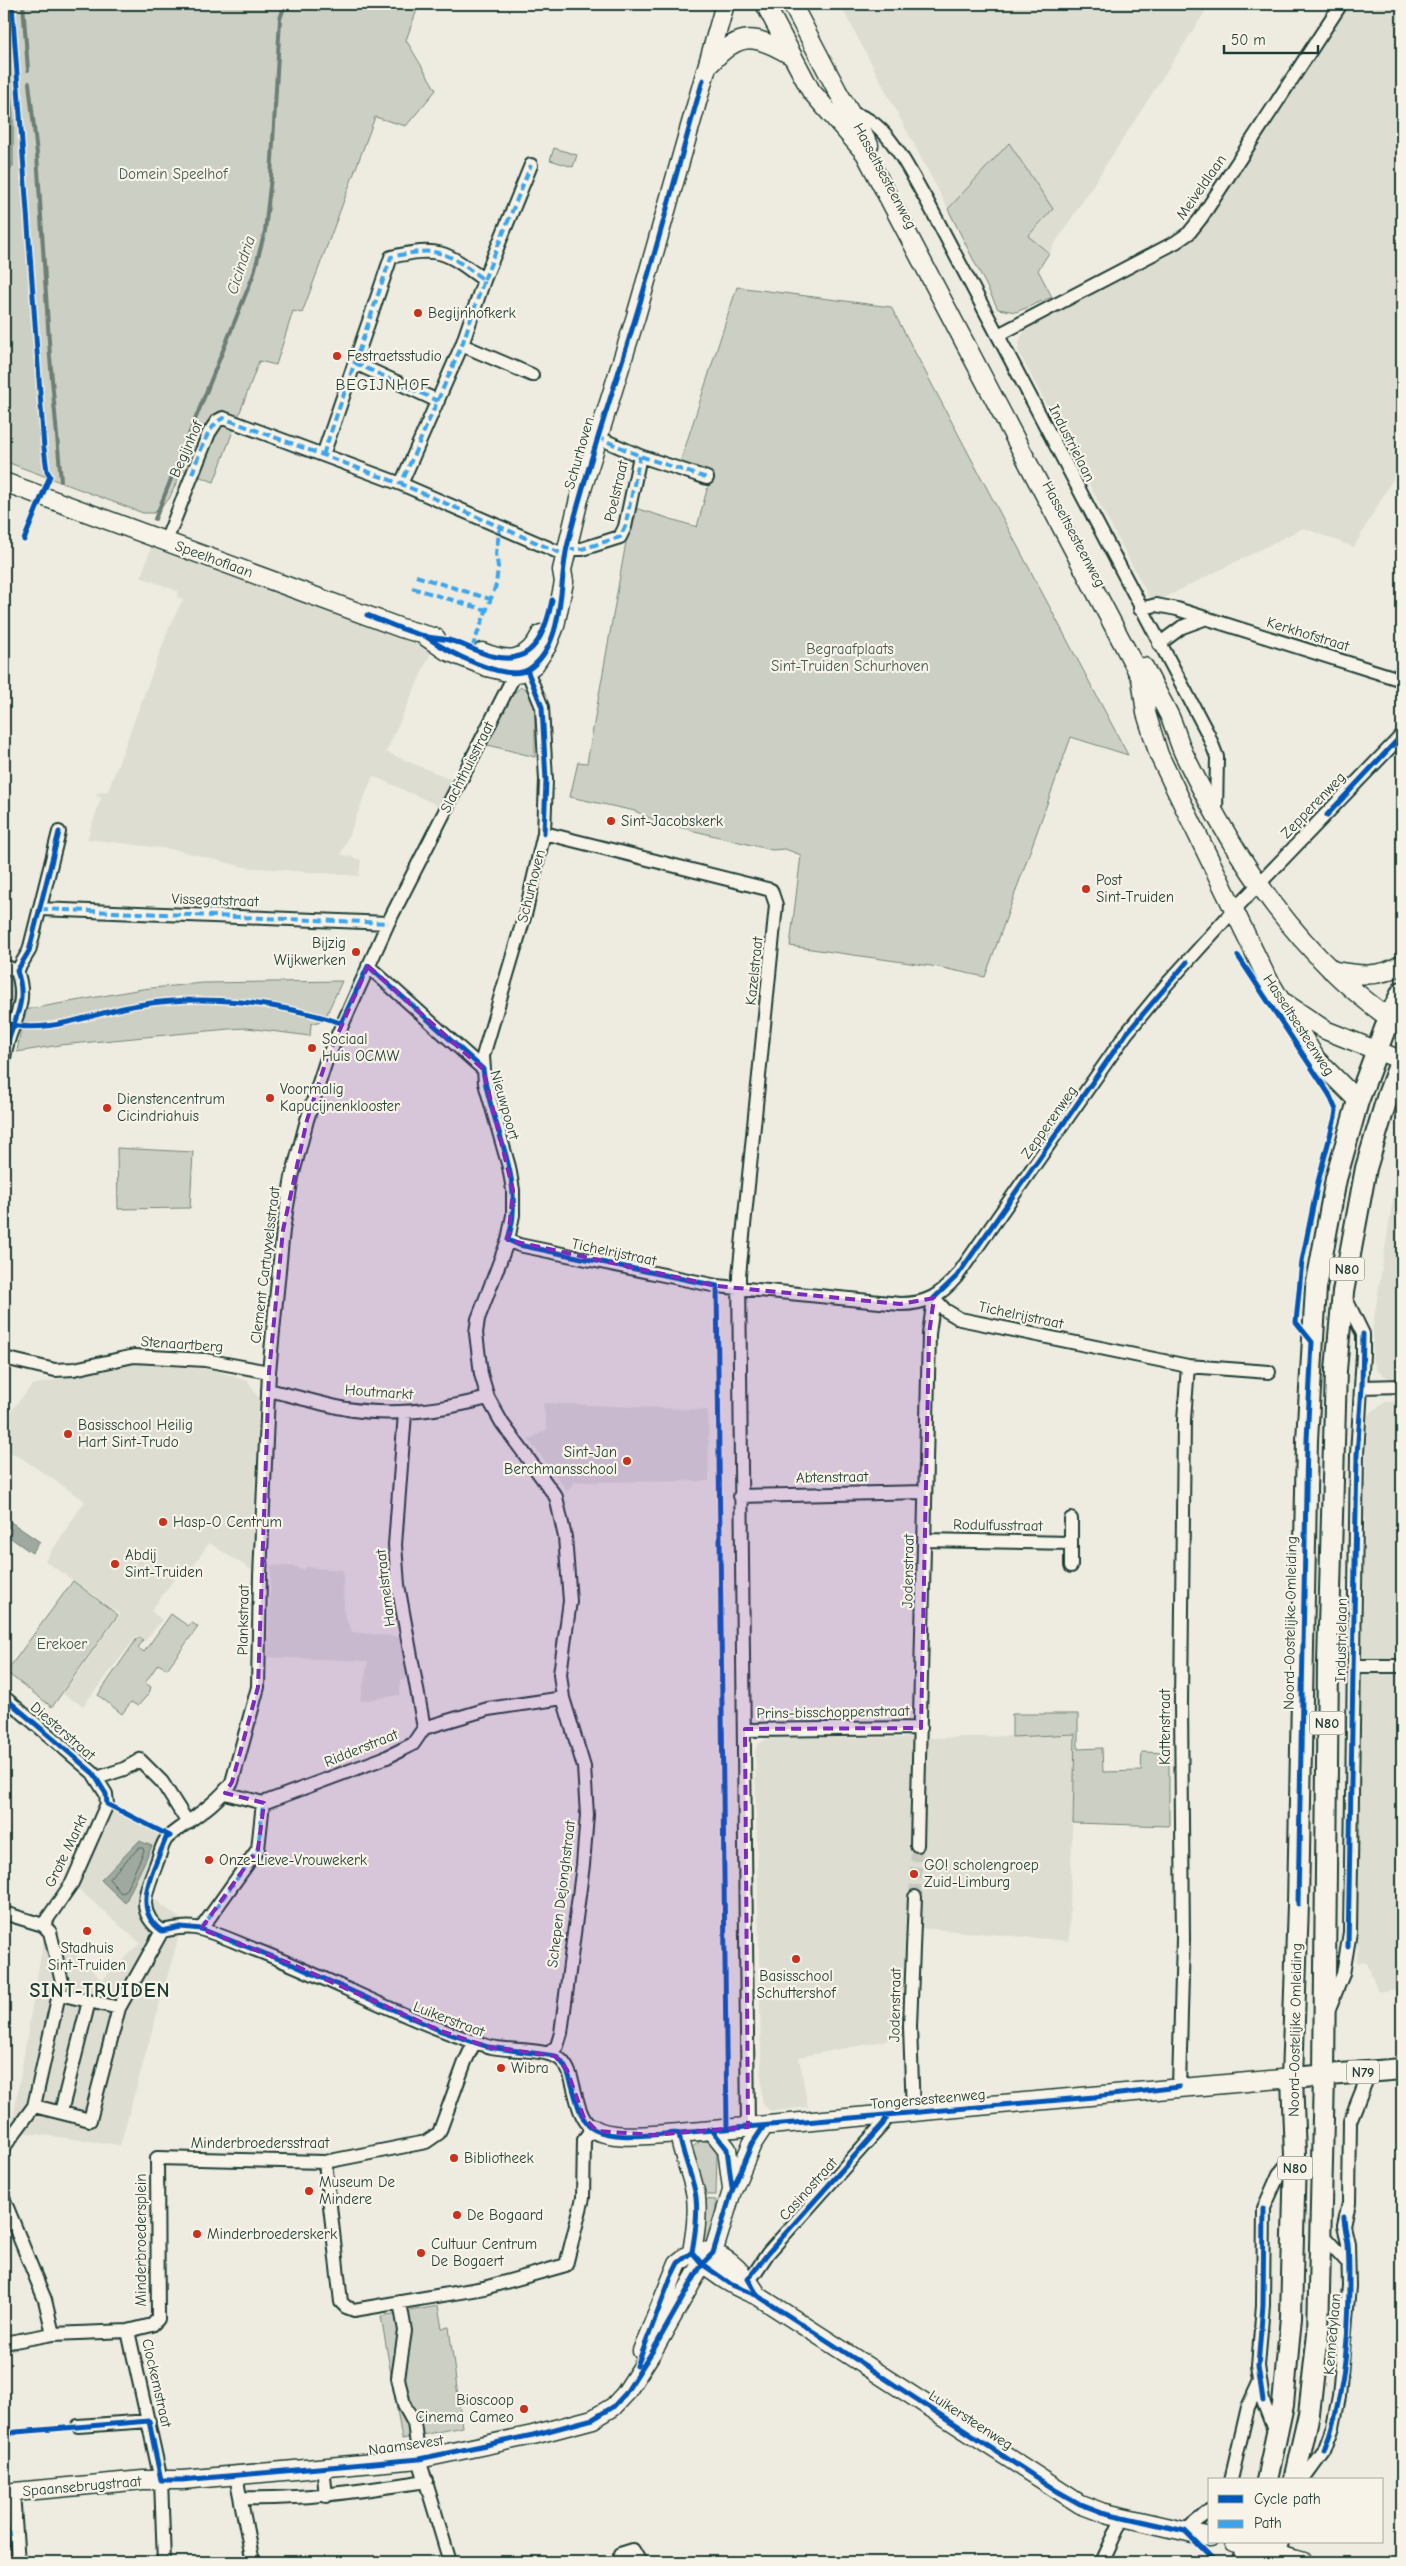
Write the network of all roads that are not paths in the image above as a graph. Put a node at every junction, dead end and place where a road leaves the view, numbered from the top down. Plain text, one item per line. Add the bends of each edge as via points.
1 (725, 4) edge
2 (765, 4) edge
3 (792, 4) edge
4 (1341, 4) edge
5 (793, 57) junction
6 (707, 67) junction
7 (852, 114) junction
8 (531, 165) dead end
9 (484, 280) junction
10 (998, 335) junction
11 (462, 345) junction
12 (355, 363) junction
13 (532, 375) dead end
14 (438, 400) junction
15 (597, 437) junction
16 (323, 455) junction
17 (640, 456) junction
18 (707, 478) dead end
19 (4, 482) edge
20 (402, 484) junction
21 (166, 541) junction
22 (565, 558) junction
23 (1140, 609) junction
24 (1204, 619) junction
25 (1159, 644) junction
26 (521, 667) junction
27 (1402, 680) edge
28 (1402, 735) edge
29 (1216, 813) junction
30 (59, 832) dead end
31 (544, 833) junction
32 (1259, 885) junction
33 (40, 909) junction
34 (1233, 911) junction
35 (388, 922) junction
36 (1402, 964) edge
37 (4, 966) edge
38 (368, 966) junction
39 (1331, 970) junction
40 (17, 971) junction
41 (1402, 992) edge
42 (1282, 1002) junction
43 (1396, 1022) edge
44 (1376, 1052) junction
45 (4, 1058) edge
46 (1402, 1060) edge
47 (483, 1069) junction
48 (1358, 1101) junction
49 (508, 1240) junction
50 (740, 1288) junction
51 (1343, 1292) junction
52 (934, 1298) junction
53 (4, 1358) edge
54 (1188, 1366) junction
55 (269, 1372) junction
56 (1268, 1372) dead end
57 (1402, 1386) edge
58 (1362, 1387) junction
59 (268, 1390) junction
60 (488, 1398) junction
61 (406, 1413) junction
62 (925, 1492) junction
63 (740, 1496) junction
64 (1070, 1519) dead end
65 (924, 1540) junction
66 (1071, 1543) junction
67 (1071, 1566) dead end
68 (1353, 1666) junction
69 (1402, 1666) edge
70 (4, 1697) edge
71 (562, 1698) junction
72 (424, 1728) junction
73 (921, 1728) junction
74 (745, 1730) junction
75 (100, 1782) junction
76 (225, 1793) junction
77 (264, 1803) junction
78 (188, 1823) junction
79 (917, 1845) tunnel mouth
80 (915, 1897) tunnel mouth
81 (4, 1913) edge
82 (43, 1925) junction
83 (201, 1930) junction
84 (162, 1931) junction
85 (59, 1994) junction
86 (89, 2001) junction
87 (119, 2008) junction
88 (1323, 2019) junction
89 (475, 2041) junction
90 (548, 2054) junction
91 (1402, 2069) edge
92 (1370, 2071) junction
93 (1324, 2075) junction
94 (1292, 2078) junction
95 (1179, 2087) junction
96 (34, 2106) junction
97 (61, 2112) junction
98 (913, 2113) junction
99 (888, 2115) junction
100 (756, 2127) junction
101 (592, 2128) junction
102 (712, 2130) junction
103 (678, 2133) junction
104 (4, 2147) edge
105 (1295, 2155) junction
106 (157, 2158) joint
107 (325, 2162) junction
108 (732, 2191) junction
109 (4, 2200) edge
110 (724, 2220) junction
111 (1320, 2232) junction
112 (702, 2256) junction
113 (1348, 2263) junction
114 (740, 2278) junction
115 (400, 2302) junction
116 (128, 2331) junction
117 (53, 2334) junction
118 (4, 2343) edge
119 (1259, 2383) junction
120 (149, 2421) junction
121 (78, 2426) dead end
122 (1277, 2438) junction
123 (419, 2459) junction
124 (323, 2467) junction
125 (236, 2476) junction
126 (1232, 2478) edge
127 (1267, 2478) edge
128 (1294, 2478) edge
129 (1304, 2478) edge
130 (161, 2480) junction
131 (427, 2481) junction
132 (8, 2492) edge
133 (326, 2496) junction
134 (241, 2498) junction
135 (1208, 2512) edge
136 (1123, 2517) junction
137 (1185, 2531) junction
138 (10, 2534) edge
139 (1208, 2537) edge
140 (1244, 2548) edge
141 (1275, 2553) edge
142 (18, 2562) edge
143 (164, 2562) edge
144 (253, 2562) edge
145 (450, 2562) edge
146 (620, 2562) edge
147 (640, 2562) edge
148 (1102, 2562) edge
149 (1303, 2562) edge

1 - 6 street, Schurhoven
2 - 5 street, Hasseltsesteenweg
3 - 7 street, Hasseltsesteenweg
4 - 10 street, Meiveldlaan via 1189,233
5 - 6 street via 767,42 745,40 729,45
5 - 34 street, Hasseltsesteenweg via 823,108 865,153 1141,678 1146,712 1159,755 1219,875
6 - 15 street, Schurhoven via 636,316
7 - 10 street, Industrielaan via 872,121 888,138
7 - 29 street, Hasseltsesteenweg via 1165,707 1185,755
8 - 9 street
9 - 11 street
9 - 12 street via 440,252 421,250 391,257
10 - 23 street, Industrielaan
11 - 13 street
11 - 14 street
12 - 14 street
12 - 16 street
14 - 20 street
15 - 17 street, Poelstraat
15 - 22 street, Schurhoven
16 - 20 street, Begijnhof
16 - 21 street, Begijnhof via 236,420 223,418 217,421 209,433
17 - 18 street, Poelstraat
17 - 22 street, Poelstraat via 620,537
19 - 21 street, Speelhoflaan
20 - 22 street, Begijnhof
21 - 26 street, Speelhoflaan via 425,636 451,640 491,656 513,659
22 - 26 street, Slachthuisstraat via 556,580 545,627
23 - 24 street, Kerkhofstraat via 1156,605
23 - 25 street, Industrielaan
24 - 25 street via 1182,627
24 - 27 street, Kerkhofstraat
25 - 29 street, Industrielaan via 1208,734 1217,758
26 - 31 street, Schurhoven via 542,707 546,780
26 - 35 street, Slachthuisstraat
28 - 32 street, Zepperenweg
29 - 32 street, Hasseltsesteenweg
30 - 33 street
31 - 47 street, Schurhoven via 526,911 483,1056
31 - 50 street, Kazelstraat via 771,890 776,905 774,934 740,1261
32 - 34 street, Zepperenweg
32 - 39 street, Hasseltsesteenweg via 1285,922
33 - 35 street, Vissegatstraat
33 - 40 street via 29,951
34 - 42 street, Hasseltsesteenweg
34 - 52 street, Zepperenweg via 1129,1030 957,1276
35 - 38 street, Slachthuisstraat
36 - 39 street via 1373,976
37 - 40 street
38 - 47 street, Nieuwpoort
38 - 55 street, Clement Cartuyvelsstraat via 326,1061 292,1177 283,1230
39 - 43 street, Hasseltsesteenweg
40 - 45 street via 23,987 21,1005
41 - 43 main road, Noord-Oostelijke Omleiding / N80
42 - 44 street, Hasseltsesteenweg via 1313,1024
42 - 48 street, Hasseltsesteenweg via 1316,1059
43 - 44 main road, Noord-Oostelijke Omleiding / N80
44 - 46 street, Hasseltsesteenweg
44 - 48 main road, Noord-Oostelijke Omleiding / N80
46 - 51 main road, Noord-Oostelijke Omleiding / N80 via 1366,1168
47 - 49 street, Nieuwpoort via 513,1190 514,1215
48 - 94 main road, Noord-Oostelijke Omleiding / N80 via 1330,1209 1316,1288 1312,1342
49 - 50 street, Tichelrijstraat via 717,1286
49 - 60 street, Nieuwpoort via 481,1309 476,1333 481,1374
50 - 52 street, Tichelrijstraat via 900,1304 917,1304
50 - 63 street
51 - 58 street, Industrielaan via 1363,1334
51 - 88 main road, Noord-Oostelijke Omleiding / N80 via 1332,1442
52 - 54 street, Tichelrijstraat via 960,1319
52 - 62 street, Jodenstraat via 929,1334
53 - 55 street, Stenaartberg via 55,1370 134,1356 205,1360
54 - 56 street, Tichelrijstraat
54 - 95 street, Kattenstraat via 1184,1420 1181,1664 1183,1939
55 - 59 street, Plankstraat
57 - 58 street
58 - 68 street, Industrielaan via 1357,1455
59 - 61 street, Houtmarkt via 348,1409
59 - 76 street, Plankstraat via 258,1686 237,1766
60 - 61 street, Houtmarkt
60 - 71 street, Schepen Dejonghstraat via 502,1423 548,1485 560,1510 570,1601 560,1674
61 - 72 street, Hamelstraat via 395,1545 398,1586
62 - 63 street, Abtenstraat
62 - 65 street, Jodenstraat
63 - 74 street
64 - 66 street
65 - 66 street, Rodulfusstraat
65 - 73 street, Jodenstraat
66 - 67 street
68 - 69 street
68 - 88 street, Industrielaan via 1350,1932 1343,1974
70 - 75 street, Diesterstraat
71 - 72 street via 488,1709
71 - 90 street, Schepen Dejonghstraat via 584,1767 587,1815 561,2034
72 - 77 street, Ridderstraat via 413,1744
73 - 74 street, Prins-bisschoppenstraat
73 - 79 street, Jodenstraat
74 - 100 street
75 - 78 street via 140,1760 162,1782
75 - 82 street, Grote Markt via 107,1804 72,1883
76 - 77 street
76 - 78 street, Plankstraat
77 - 83 street via 258,1849
78 - 84 street, Plankstraat via 166,1838 144,1896 146,1913
80 - 98 street, Jodenstraat via 910,2026
81 - 82 street
82 - 85 street via 50,1932 62,1982
83 - 84 street, Luikerstraat via 181,1927
83 - 89 street, Luikerstraat via 289,1963 441,2031
84 - 87 street
85 - 86 street
85 - 96 street
86 - 87 street
86 - 97 street
87 - 97 street via 90,2120
88 - 93 main road, Noord-Oostelijke Omleiding / N80
89 - 90 street, Luikerstraat via 488,2047
89 - 107 street, Minderbroedersstraat via 439,2133 426,2142
90 - 101 street via 564,2065 581,2112
91 - 92 main road, Tongersesteenweg / N79
92 - 93 main road, Tongersesteenweg / N79
92 - 113 street, Kennedylaan via 1350,2121 1348,2203 1344,2226
93 - 94 main road, Tongersesteenweg / N79
93 - 111 main road, Noord-Oostelijke Omleiding / N80
94 - 95 street, Tongersesteenweg
94 - 105 main road, Noord-Oostelijke Omleiding / N80
95 - 98 street, Tongersesteenweg
96 - 97 street
96 - 104 street
98 - 99 street, Tongersesteenweg
99 - 100 street, Tongersesteenweg
99 - 114 street, Casinostraat via 768,2253
100 - 102 street, Tongersesteenweg
100 - 108 street, Naamsevest
101 - 103 street via 616,2134
101 - 115 street via 584,2140 583,2198 566,2265 484,2288
102 - 103 street, Tongersesteenweg
102 - 108 street via 727,2149
103 - 112 street via 696,2197 696,2226
105 - 119 street via 1280,2174 1264,2208
105 - 122 main road, Noord-Oostelijke Omleiding / N80 via 1292,2317
106 - 107 street, Minderbroedersstraat
106 - 116 street, Minderbroedersplein via 158,2318 152,2324
107 - 115 street via 341,2302 354,2310
108 - 110 street, Naamsevest
109 - 117 street via 45,2300
110 - 112 street, Naamsevest
110 - 114 street
111 - 113 street
111 - 128 main road, Noord-Oostelijke Omleiding / N80 via 1318,2334 1309,2414
112 - 114 street, Luikersteenweg
112 - 123 street, Naamsevest via 678,2263 642,2349 634,2378 613,2407 593,2419
113 - 129 street, Kennedylaan via 1345,2354 1333,2427 1324,2450
114 - 136 street, Luikersteenweg via 758,2296 1057,2491 1100,2512
115 - 123 street via 405,2331 398,2378 404,2405 414,2423
116 - 117 street, Clockemstraat
116 - 120 street, Clockemstraat
117 - 118 street, Clockemstraat
119 - 122 street
119 - 126 street via 1248,2407
120 - 121 street
120 - 130 street, Clockemstraat
122 - 127 main road, Noord-Oostelijke Omleiding / N80
123 - 124 street, Naamsevest
123 - 131 street
124 - 125 street, Naamsevest
124 - 133 street
125 - 130 street, Naamsevest
125 - 134 street
130 - 132 street, Spaansebrugstraat
130 - 143 street, Clockemstraat
131 - 133 street
131 - 145 street
132 - 138 street
133 - 134 street
134 - 144 street
135 - 137 street
136 - 137 street, Luikersteenweg
136 - 148 street
137 - 139 street, Luikersteenweg
138 - 142 street
140 - 141 street
141 - 149 street
146 - 147 street via 620,2554 633,2550

